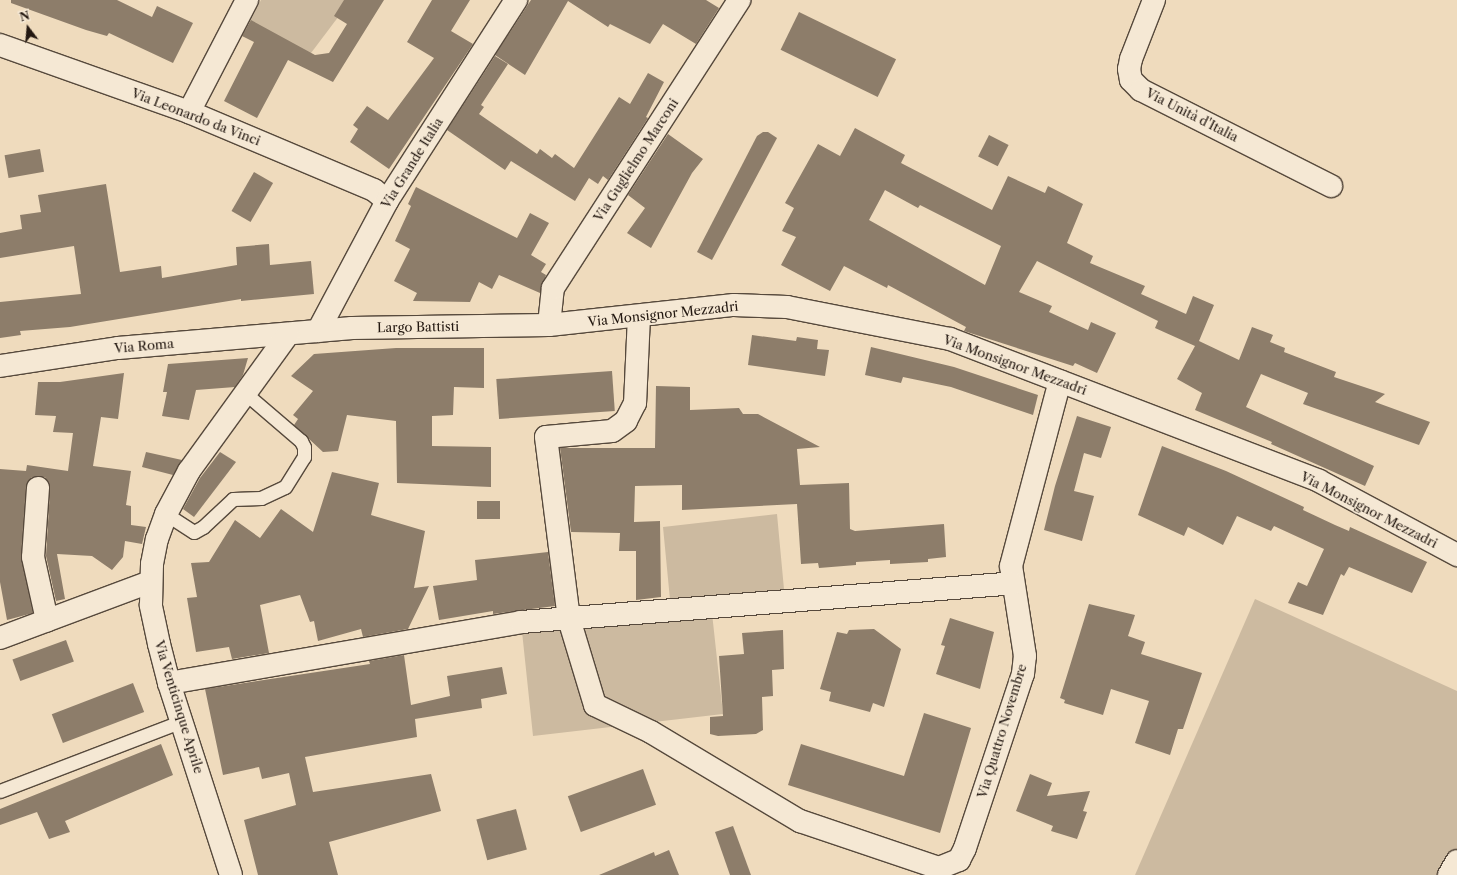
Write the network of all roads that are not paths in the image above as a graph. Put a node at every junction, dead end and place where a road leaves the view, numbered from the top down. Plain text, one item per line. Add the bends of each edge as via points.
1 (247, 0) edge
2 (516, 0) edge
3 (739, 0) edge
4 (1154, 0) edge
5 (0, 45) edge
6 (189, 112) junction
7 (1330, 186) dead end
8 (386, 201) junction
9 (639, 316) junction
10 (549, 325) junction
11 (318, 331) junction
12 (288, 334) junction
13 (0, 366) edge
14 (1060, 380) junction
15 (245, 392) junction
16 (38, 488) dead end
17 (166, 514) junction
18 (1455, 556) edge
19 (150, 582) junction
20 (1012, 583) junction
21 (569, 619) junction
22 (47, 620) junction
23 (0, 638) edge
24 (169, 683) junction
25 (182, 721) junction
26 (0, 791) edge
27 (1457, 861) edge
28 (231, 875) edge
29 (1449, 875) edge

1 - 6 street
2 - 8 street, Via Grande Italia
3 - 10 street, Via Guglielmo Marconi via 552,288
4 - 7 street, Via Unità d'Italia via 1130,64 1130,80 1141,90
5 - 6 street, Via Leonardo da Vinci
6 - 8 street, Via Leonardo da Vinci via 374,190
8 - 11 street, Via Grande Italia
9 - 10 street, Via Monsignor Mezzadri
9 - 14 street, Via Monsignor Mezzadri via 734,305 787,307 950,339
9 - 21 street via 635,403 626,421 612,431 546,437
10 - 11 street, Largo Battisti via 352,328
11 - 12 street, Largo Battisti
12 - 13 street, Via Roma via 118,348
12 - 15 street, Via Venticinque Aprile
14 - 18 street, Via Monsignor Mezzadri via 1318,481
14 - 20 street, Via Quattro Novembre via 1011,566
15 - 17 street, Via Venticinque Aprile via 190,472
15 - 17 lane via 301,441 304,447 304,457 286,488 261,498 233,499 194,532
16 - 22 street via 32,557
17 - 19 street, Via Venticinque Aprile via 157,539
19 - 22 street
19 - 24 street, Via Venticinque Aprile via 152,605
20 - 21 street
20 - 21 street, Via Quattro Novembre via 1026,656 1023,674 965,848 959,860 939,868 800,820 651,732 595,705
21 - 24 street via 520,622
22 - 23 street
24 - 25 street, Via Venticinque Aprile
25 - 26 lane
25 - 28 street, Via Venticinque Aprile
27 - 29 street

